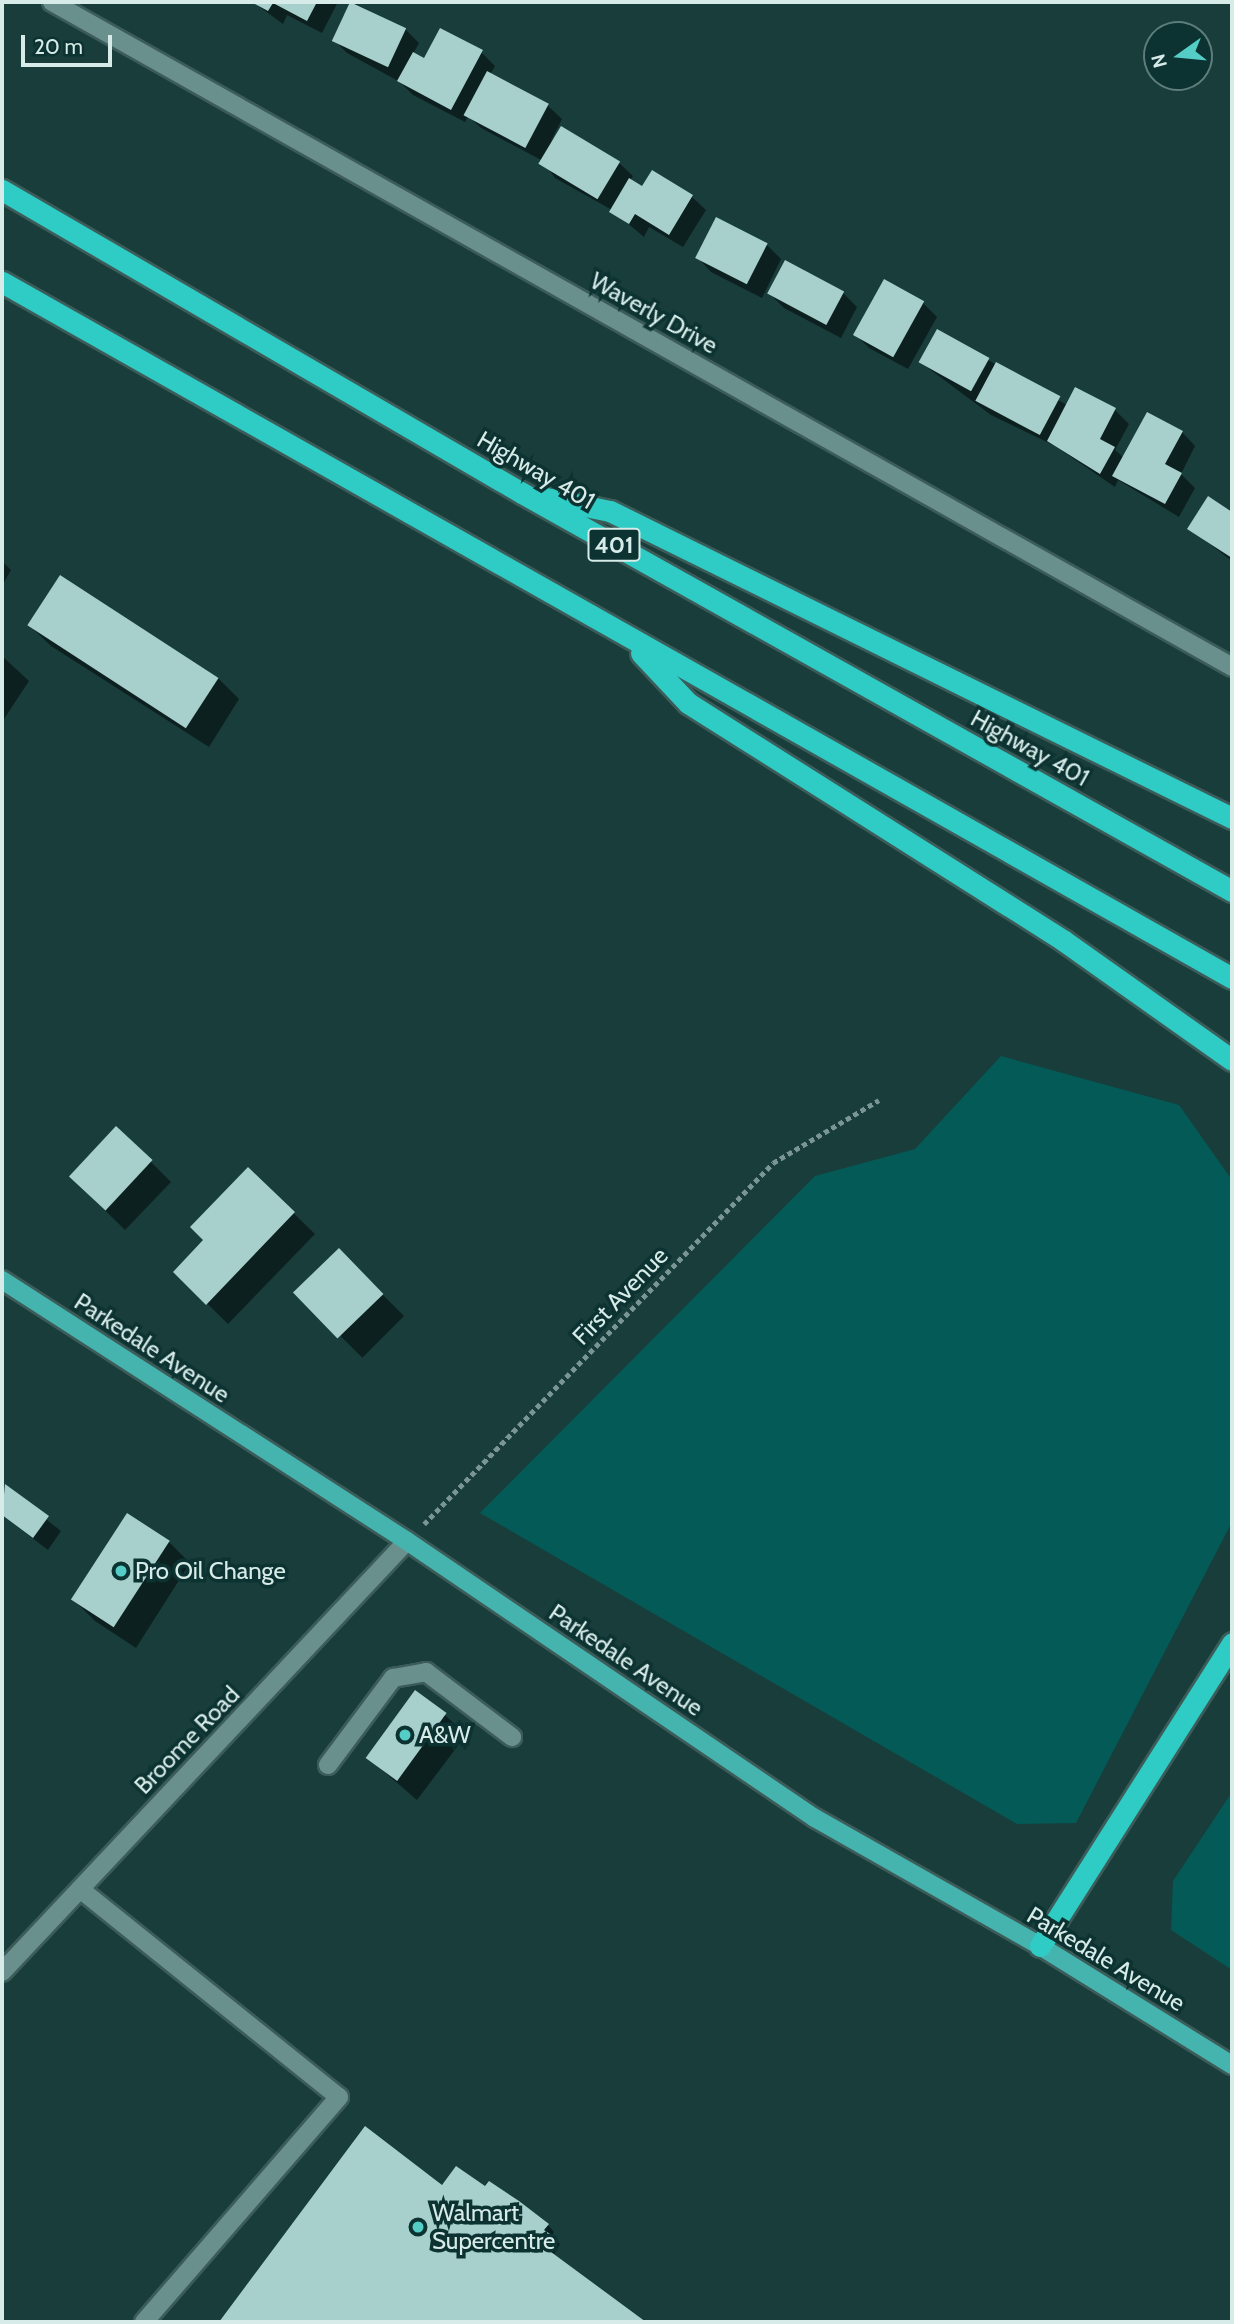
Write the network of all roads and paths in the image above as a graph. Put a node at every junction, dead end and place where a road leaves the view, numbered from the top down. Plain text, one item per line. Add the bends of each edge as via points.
1 (52, 2) edge
2 (2, 190) edge
3 (2, 282) edge
4 (522, 493) junction
5 (628, 639) junction
6 (1232, 667) edge
7 (1232, 818) edge
8 (1232, 891) edge
9 (1232, 978) edge
10 (1232, 1059) edge
11 (879, 1100) dead end
12 (2, 1280) edge
13 (407, 1541) junction
14 (1232, 1643) edge
15 (512, 1737) dead end
16 (328, 1765) dead end
17 (80, 1889) junction
18 (1040, 1946) junction
19 (2, 1972) edge
20 (1232, 2066) edge
21 (144, 2322) edge

1 - 6 street, Waverly Drive
2 - 4 highway, Highway 401 / 401
3 - 5 highway
4 - 7 highway via 610,511
4 - 8 highway, Highway 401 / 401
5 - 9 highway
5 - 10 highway via 688,703 1064,941
11 - 13 path, First Avenue via 773,1163
12 - 13 main road, Parkedale Avenue
13 - 17 street, Broome Road
13 - 18 main road, Parkedale Avenue via 815,1818
14 - 18 highway
15 - 16 street via 426,1672 393,1678
17 - 19 street, Broome Road
17 - 21 street via 339,2097
18 - 20 main road, Parkedale Avenue

